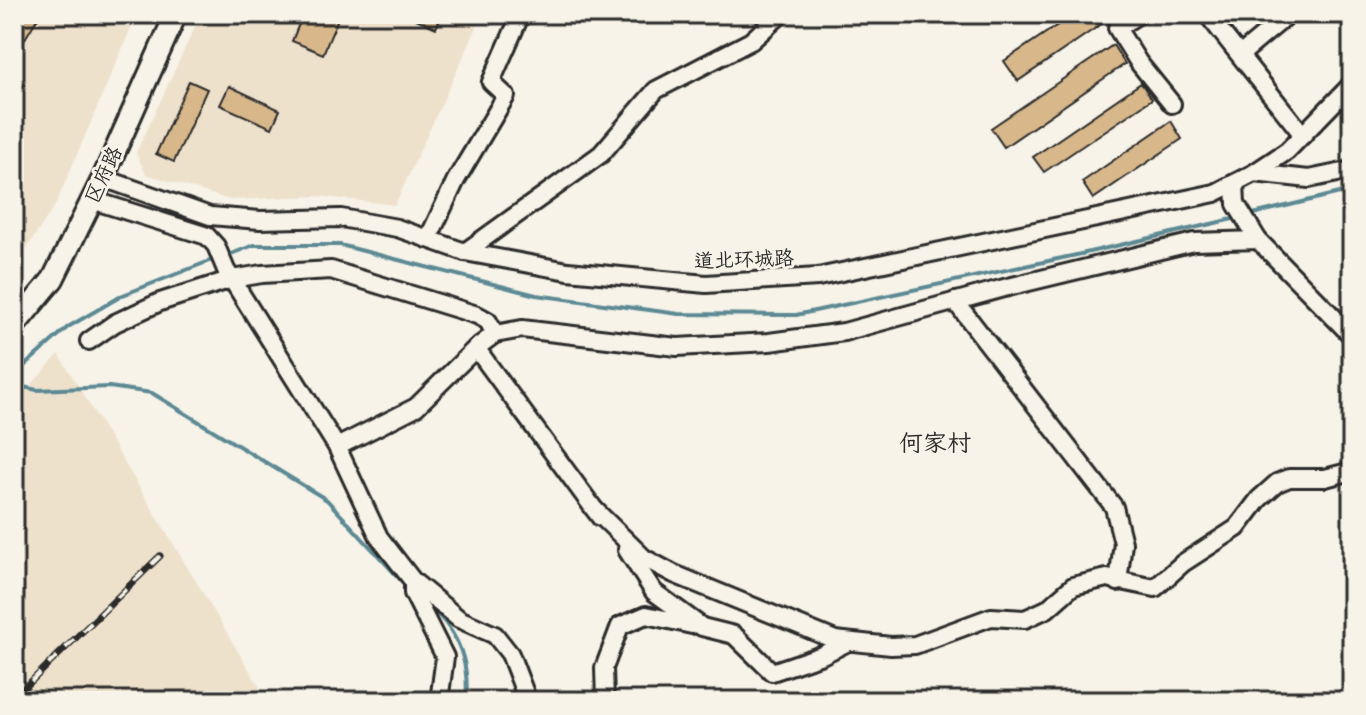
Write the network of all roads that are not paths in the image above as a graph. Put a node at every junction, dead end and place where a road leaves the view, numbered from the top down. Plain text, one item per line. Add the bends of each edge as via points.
1 (176, 14) edge
2 (521, 14) edge
3 (781, 14) edge
4 (1139, 14) edge
5 (1207, 14) edge
6 (1289, 14) edge
7 (1240, 55) junction
8 (1352, 84) edge
9 (1172, 104) dead end
10 (1303, 135) junction
11 (1352, 170) edge
12 (1254, 173) junction
13 (103, 178) junction
14 (1235, 183) junction
15 (92, 200) junction
16 (1256, 236) junction
17 (428, 239) junction
18 (465, 252) junction
19 (229, 275) junction
20 (955, 301) junction
21 (14, 326) edge
22 (495, 334) junction
23 (1352, 336) edge
24 (89, 341) dead end
25 (476, 348) junction
26 (337, 447) junction
27 (1352, 471) edge
28 (594, 509) junction
29 (413, 581) junction
30 (1118, 582) junction
31 (702, 627) junction
32 (849, 641) junction
33 (439, 701) edge
34 (528, 701) edge
35 (605, 701) edge

1 - 13 main road, 区府路
2 - 17 street via 491,82 506,96
3 - 18 street via 751,41 656,90 601,154
4 - 9 street via 1117,28
5 - 7 street
6 - 7 street
7 - 10 street
8 - 10 street, 道北环城路
10 - 12 street, 道北环城路
11 - 12 street via 1309,179
12 - 14 street, 道北环城路
13 - 15 main road, 区府路
13 - 17 street, 道北环城路 via 210,216 341,218
14 - 16 street via 1236,204
14 - 18 street, 道北环城路 via 1215,193 818,277 706,284 568,271
15 - 19 street via 207,236
15 - 21 main road, 区府路 via 53,279
16 - 20 street via 1194,242
16 - 23 street
17 - 18 street, 道北环城路
19 - 22 street via 331,270 477,315
19 - 24 street via 115,323
19 - 26 street
20 - 22 street via 844,332 769,342 677,347 522,329
20 - 30 street via 1114,507 1123,543
22 - 25 street
25 - 26 street via 416,407
25 - 28 street
26 - 29 street via 379,537
27 - 30 street via 1277,483 1237,528 1155,588
28 - 31 street via 654,592
28 - 32 street via 644,558 674,574 835,640
29 - 33 street via 413,593 445,657
29 - 34 street via 459,619 495,635 510,654
30 - 32 street via 1107,578 1073,586 1047,609 1025,619 991,617 915,645
31 - 32 street via 734,635 772,672
31 - 35 street via 646,615 620,626 604,668

